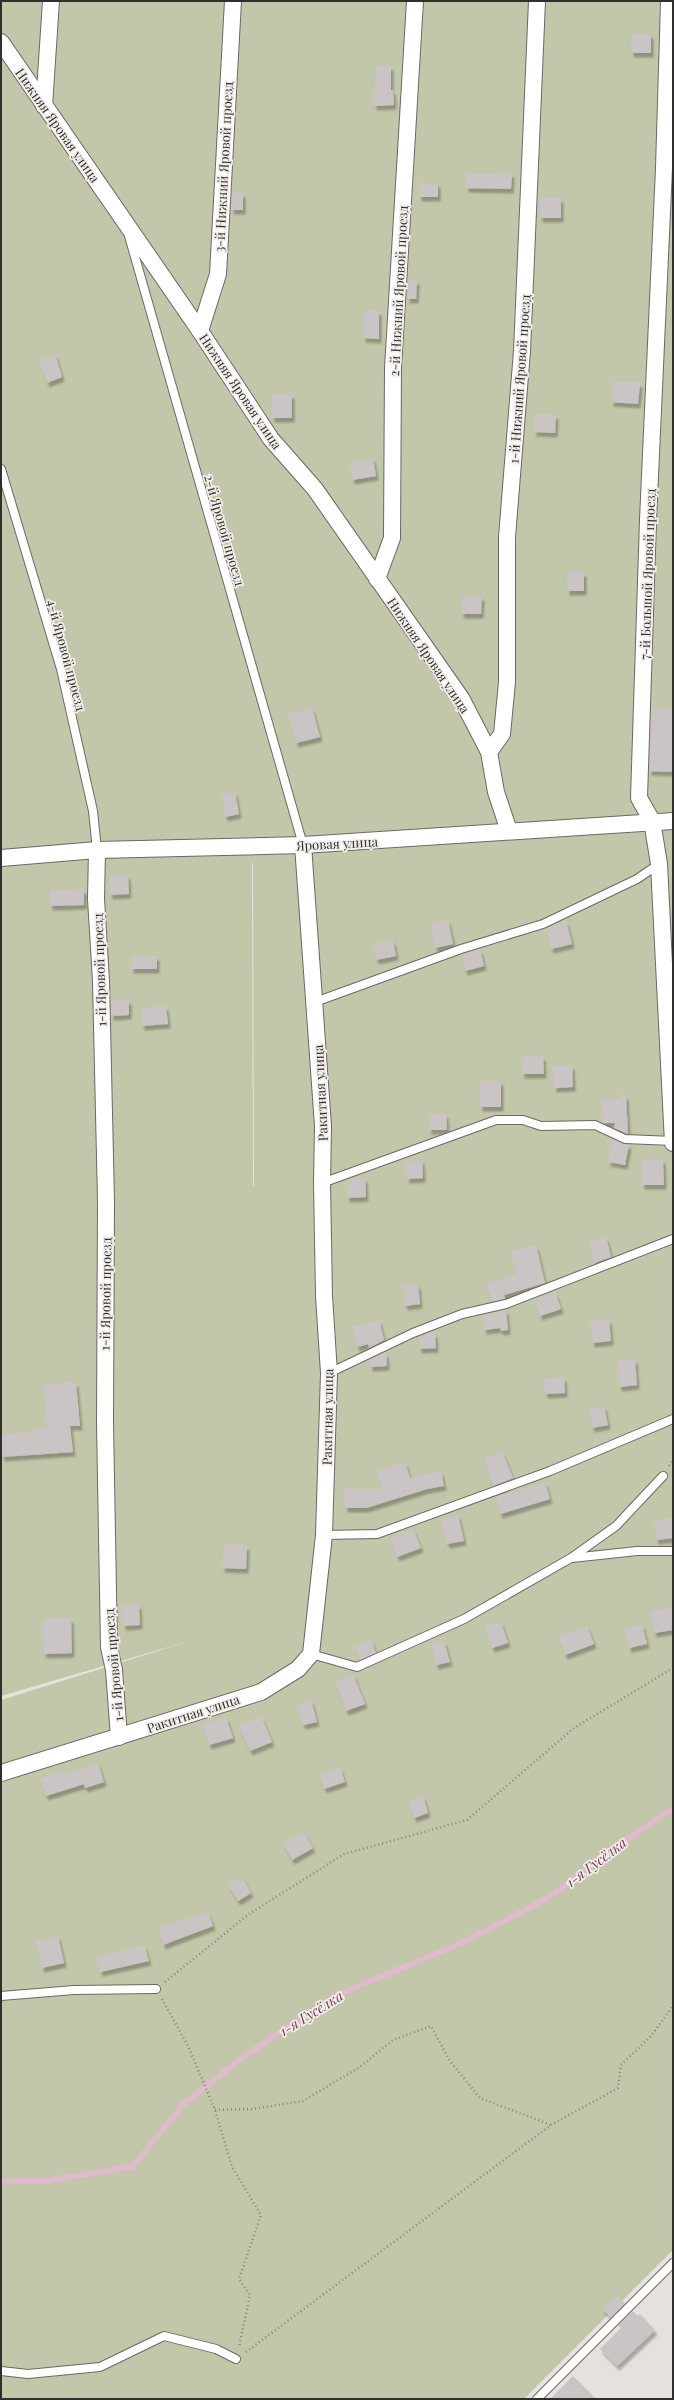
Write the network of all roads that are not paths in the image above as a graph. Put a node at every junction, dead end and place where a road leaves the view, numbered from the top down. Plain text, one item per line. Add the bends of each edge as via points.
1 (52, 1) edge
2 (233, 1) edge
3 (415, 1) edge
4 (537, 1) edge
5 (669, 1) edge
6 (1, 42) edge
7 (44, 106) junction
8 (125, 221) junction
9 (200, 331) junction
10 (1, 469) edge
11 (377, 579) junction
12 (488, 752) junction
13 (652, 821) junction
14 (673, 821) edge
15 (509, 831) junction
16 (303, 845) junction
17 (96, 850) junction
18 (1, 858) edge
19 (659, 864) junction
20 (315, 1002) junction
21 (671, 1065) edge
22 (673, 1142) edge
23 (322, 1183) junction
24 (673, 1239) edge
25 (329, 1373) junction
26 (673, 1419) edge
27 (663, 1476) dead end
28 (324, 1535) junction
29 (673, 1551) edge
30 (571, 1558) junction
31 (310, 1654) junction
32 (119, 1736) junction
33 (1, 1774) edge
34 (156, 1989) road end
35 (1, 1996) edge
36 (673, 2264) edge
37 (236, 2359) road end
38 (1, 2371) edge
39 (537, 2399) edge

1 - 7 street
2 - 9 street, 3-й Нижний Яровой проезд via 218,274
3 - 11 street, 2-й Нижний Яровой проезд via 393,368 392,538
4 - 12 street, 1-й Нижний Яровой проезд via 522,351 507,537 508,682 502,734
5 - 13 street, 7-й Большой Яровой проезд via 639,798
6 - 7 street, Нижняя Яровая улица
7 - 8 street, Нижняя Яровая улица
8 - 9 street, Нижняя Яровая улица
8 - 16 lane, 2-й Яровой проезд
9 - 11 street, Нижняя Яровая улица via 271,439 314,489
10 - 17 lane, 4-й Яровой проезд via 61,669 93,811
11 - 12 street, Нижняя Яровая улица via 461,698
12 - 15 street, Нижняя Яровая улица via 496,792
13 - 14 street, Яровая улица
13 - 15 street, Яровая улица
13 - 19 street, 7-й Большой Яровой проезд
15 - 16 street, Яровая улица
16 - 17 street, Яровая улица
16 - 20 street, Ракитная улица
17 - 18 street, Яровая улица
17 - 32 street, 1-й Яровой проезд via 106,1201 105,1423 109,1647 114,1670
19 - 20 lane via 637,879 543,924 461,949
19 - 21 street, 7-й Большой Яровой проезд
20 - 23 street, Ракитная улица via 323,1126
21 - 22 street, 7-й Большой Яровой проезд via 670,1108
22 - 23 lane via 625,1139 595,1125 541,1126 523,1120 496,1120
23 - 25 street, Ракитная улица via 324,1296
24 - 25 lane via 506,1304 462,1314 441,1322
25 - 28 street, Ракитная улица
26 - 28 lane via 550,1471 377,1534
27 - 30 lane via 616,1526
28 - 31 street, Ракитная улица
29 - 30 lane via 637,1551
30 - 31 lane via 464,1619 357,1667
31 - 32 street, Ракитная улица via 298,1668 261,1692
32 - 33 street, Ракитная улица
34 - 35 lane via 74,1990
36 - 39 lane
37 - 38 lane via 216,2349 164,2336 100,2367 28,2374

